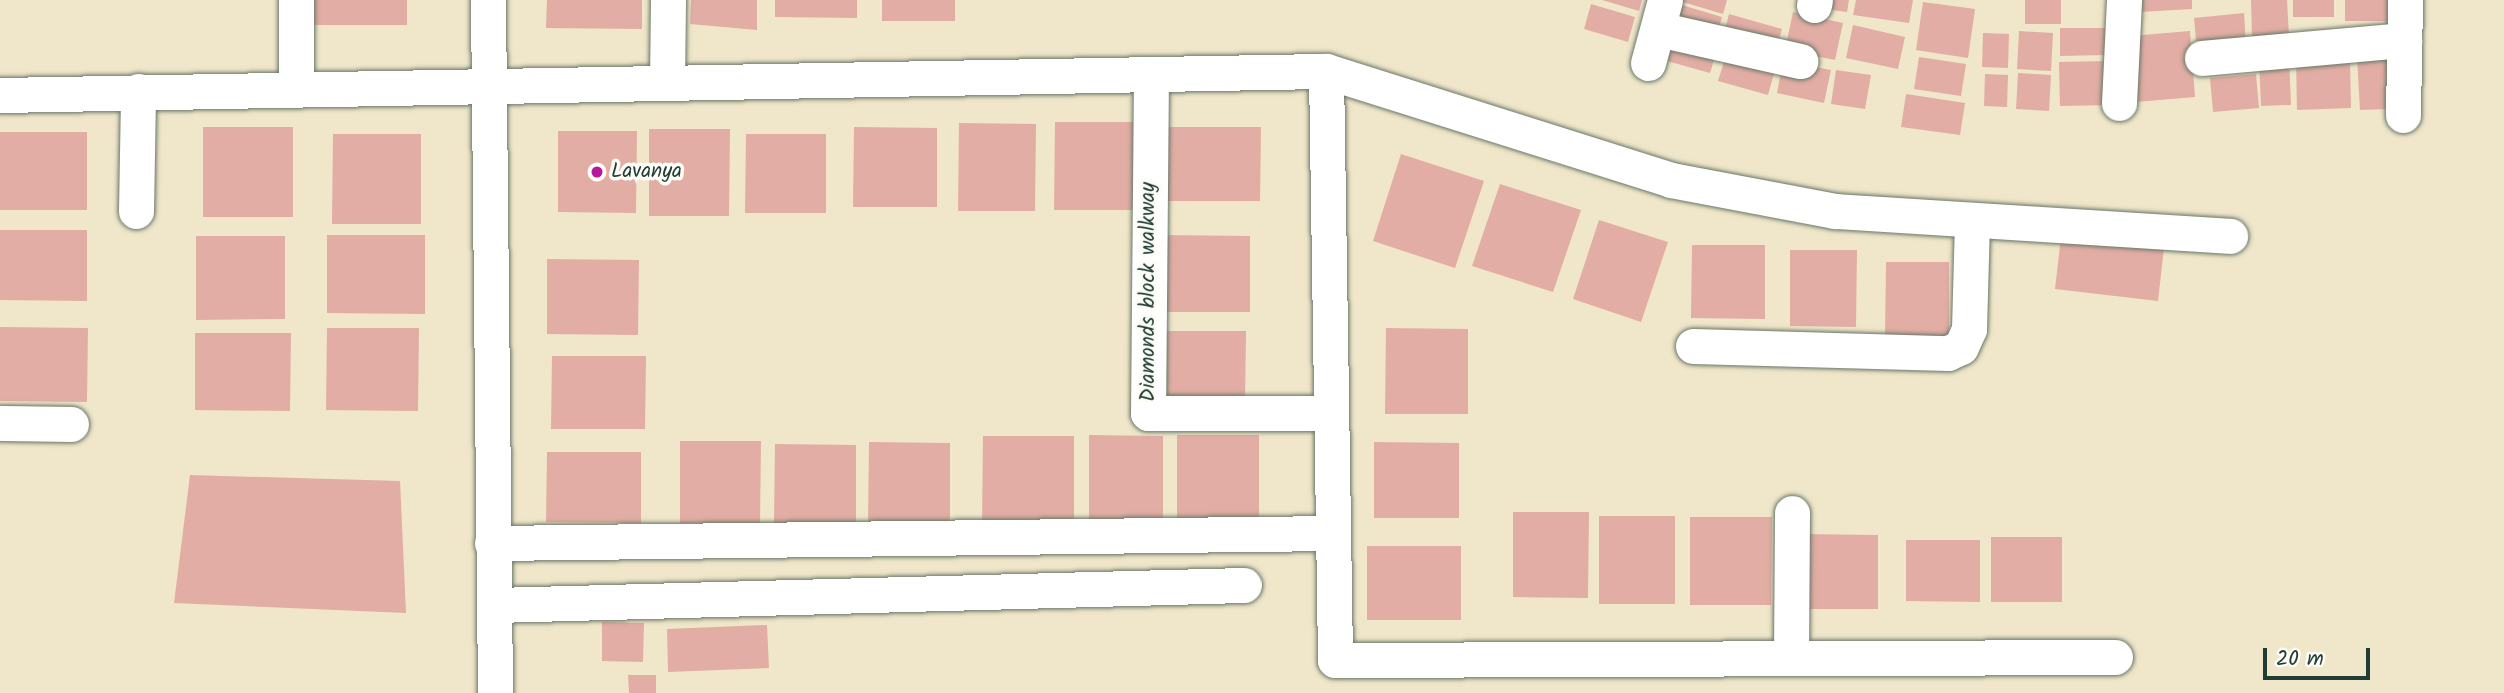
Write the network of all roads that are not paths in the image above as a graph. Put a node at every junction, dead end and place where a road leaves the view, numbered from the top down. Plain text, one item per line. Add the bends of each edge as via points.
1 (296, 0) edge
2 (488, 0) edge
3 (668, 0) edge
4 (2124, 0) edge
5 (2405, 0) edge
6 (1661, 14) edge
7 (2404, 40) junction
8 (2202, 58) dead end
9 (1800, 61) dead end
10 (1648, 63) dead end
11 (1326, 71) junction
12 (1151, 74) junction
13 (667, 82) junction
14 (488, 85) junction
15 (296, 88) junction
16 (138, 91) junction
17 (0, 95) edge
18 (2119, 103) dead end
19 (2403, 115) dead end
20 (136, 211) dead end
21 (1972, 220) junction
22 (2230, 236) dead end
23 (1693, 345) dead end
24 (1331, 413) junction
25 (0, 423) edge
26 (71, 424) dead end
27 (1792, 513) dead end
28 (1333, 533) junction
29 (492, 543) junction
30 (1244, 585) dead end
31 (495, 605) junction
32 (1791, 657) junction
33 (2115, 657) dead end
34 (495, 693) edge

1 - 15 street
2 - 14 street
3 - 13 street
4 - 18 street
5 - 7 street
6 - 9 street
6 - 10 street
7 - 8 street
7 - 19 street
11 - 12 street
11 - 21 street via 1671,180 1836,211
11 - 24 street
12 - 13 street
12 - 24 street, Diamonds block walkway via 1148,413
13 - 14 street
14 - 15 street
14 - 29 street
15 - 16 street
16 - 17 street
16 - 20 street
21 - 22 street
21 - 23 street via 1969,329 1961,347 1948,353
24 - 28 street
25 - 26 street
27 - 32 street
28 - 29 street
28 - 32 street via 1335,660
29 - 31 street
30 - 31 street
31 - 34 street
32 - 33 street

